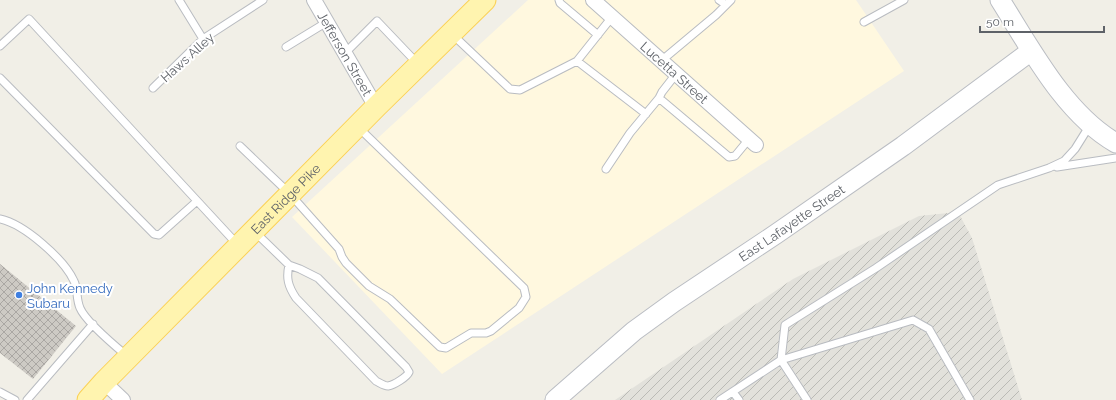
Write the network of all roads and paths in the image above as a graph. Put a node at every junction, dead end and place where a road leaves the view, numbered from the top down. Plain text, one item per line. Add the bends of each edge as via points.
1 (179, 0) edge
2 (263, 0) edge
3 (314, 0) edge
4 (485, 0) edge
5 (559, 0) edge
6 (593, 0) edge
7 (719, 0) edge
8 (904, 0) edge
9 (1000, 0) edge
10 (728, 3) edge
11 (612, 17) junction
12 (327, 22) junction
13 (864, 22) dead end
14 (451, 34) junction
15 (598, 35) junction
16 (203, 39) junction
17 (0, 46) edge
18 (286, 47) dead end
19 (1031, 50) junction
20 (345, 53) junction
21 (577, 61) junction
22 (661, 61) junction
23 (419, 65) junction
24 (676, 74) junction
25 (0, 78) edge
26 (153, 88) dead end
27 (659, 98) junction
28 (376, 107) junction
29 (646, 114) junction
30 (1090, 125) junction
31 (358, 126) junction
32 (753, 142) joint
33 (1116, 143) edge
34 (240, 146) dead end
35 (1116, 158) edge
36 (1049, 168) junction
37 (606, 169) dead end
38 (290, 194) junction
39 (197, 201) junction
40 (0, 219) edge
41 (253, 231) junction
42 (238, 246) junction
43 (289, 265) junction
44 (93, 324) junction
45 (128, 357) junction
46 (781, 360) junction
47 (104, 382) junction
48 (0, 392) edge
49 (733, 392) junction
50 (15, 400) edge
51 (27, 400) edge
52 (88, 400) edge
53 (123, 400) edge
54 (555, 400) edge
55 (720, 400) edge
56 (739, 400) edge
57 (806, 400) edge
58 (970, 400) edge

1 - 16 lane
2 - 16 lane, Haws Alley
3 - 12 street, Jefferson Street
4 - 14 main road, East Ridge Pike
5 - 15 lane
6 - 11 street, Lucetta Street
7 - 10 lane
8 - 13 lane
9 - 19 street
10 - 22 lane
11 - 15 lane
11 - 22 street, Lucetta Street
12 - 18 lane
12 - 20 street, Jefferson Street
14 - 21 lane via 510,89 520,90
14 - 23 main road, East Ridge Pike
15 - 21 lane
16 - 26 lane, Haws Alley
17 - 39 lane via 29,19
19 - 30 street via 1070,105
19 - 54 street, East Lafayette Street via 902,146 634,331
20 - 23 lane via 378,21
20 - 28 street, Jefferson Street
21 - 29 lane
22 - 24 street, Lucetta Street
23 - 28 main road, East Ridge Pike
24 - 27 lane
24 - 32 street, Lucetta Street
25 - 39 lane via 154,234 160,235
27 - 29 lane
27 - 32 lane via 729,157 736,156
28 - 31 main road, East Ridge Pike
29 - 37 lane
30 - 33 street
30 - 36 lane via 1064,161
31 - 38 main road, East Ridge Pike
31 - 38 lane via 524,288 526,297 519,308 486,334 471,333 446,348 440,347 390,299 369,286 351,268 339,249
34 - 38 lane
35 - 36 lane
36 - 46 lane via 998,185 876,268 785,325
38 - 41 main road, East Ridge Pike
39 - 42 lane
40 - 44 lane via 19,226 60,260 74,282 80,308
41 - 42 main road, East Ridge Pike
41 - 43 lane
42 - 45 main road, East Ridge Pike
43 - 43 lane via 289,287 296,298 376,381 389,386 408,375 406,367 318,278
44 - 45 lane
44 - 51 lane
45 - 47 main road, East Ridge Pike
46 - 49 lane
46 - 57 lane
46 - 58 lane via 913,320 929,329
47 - 52 main road, East Ridge Pike
47 - 53 street
48 - 50 lane
49 - 55 lane
49 - 56 lane

